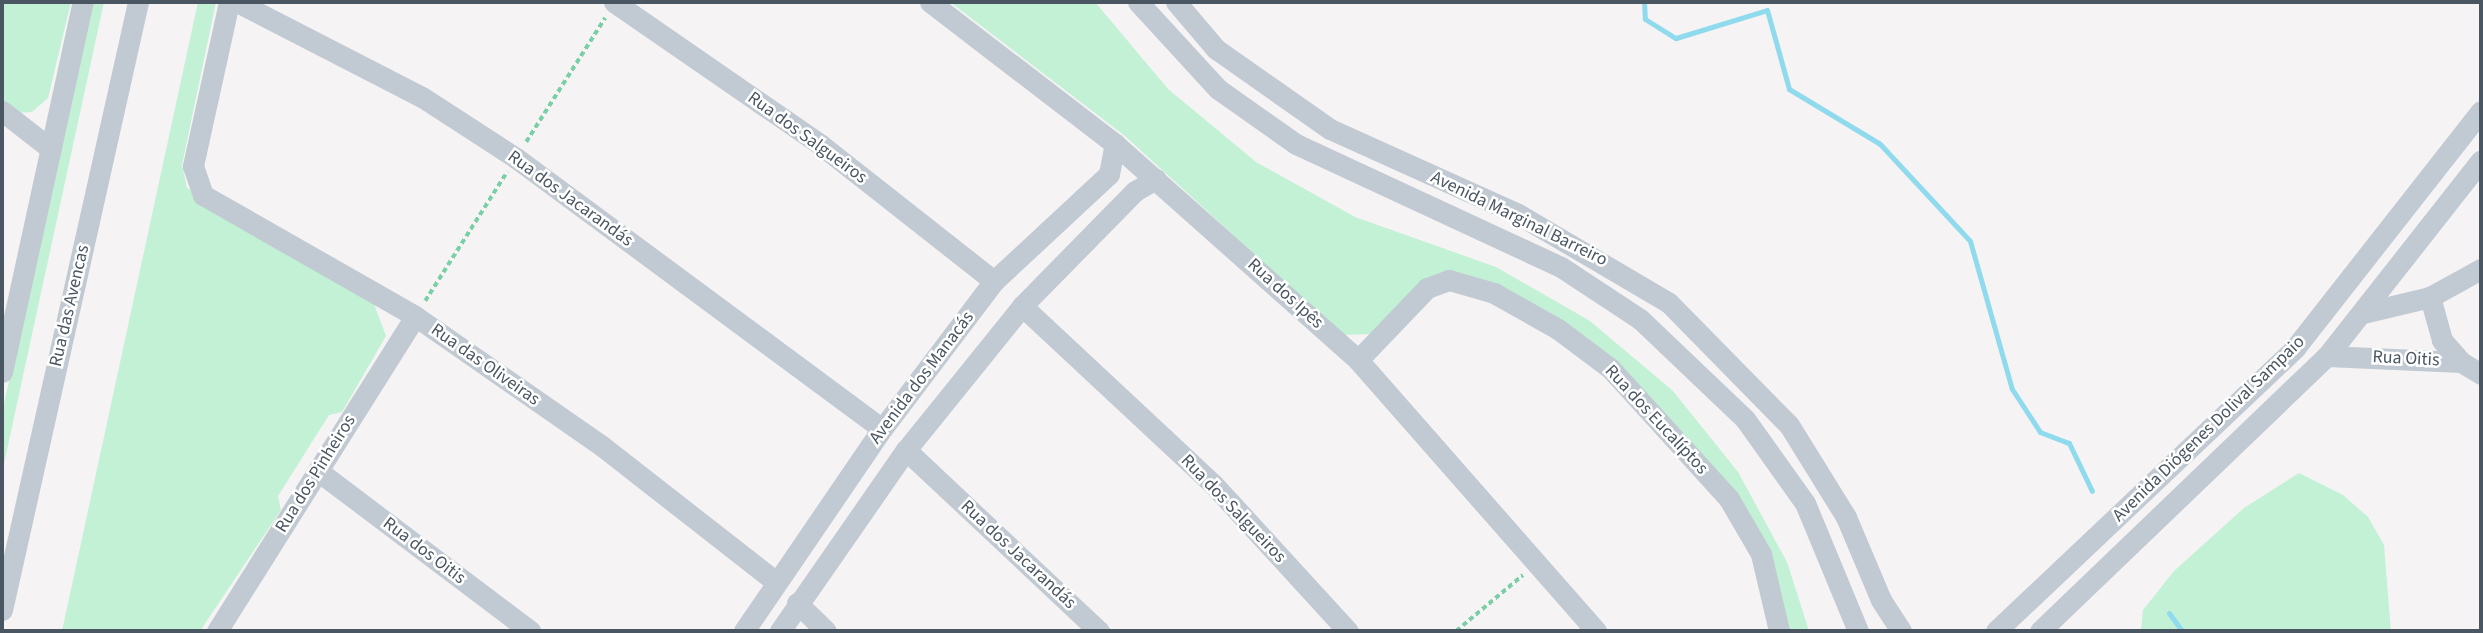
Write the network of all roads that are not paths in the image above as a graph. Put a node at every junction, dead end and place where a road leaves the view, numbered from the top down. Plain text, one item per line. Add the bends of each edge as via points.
1 (83, 2) edge
2 (138, 2) edge
3 (229, 2) edge
4 (237, 2) edge
5 (614, 2) edge
6 (930, 2) edge
7 (1138, 2) edge
8 (1176, 2) edge
9 (2, 111) edge
10 (2481, 111) edge
11 (1115, 144) junction
12 (51, 149) junction
13 (2481, 160) edge
14 (1156, 179) junction
15 (2479, 265) edge
16 (994, 281) junction
17 (2430, 297) junction
18 (1022, 306) junction
19 (2363, 313) junction
20 (415, 316) junction
21 (2328, 356) junction
22 (1358, 360) junction
23 (2461, 362) junction
24 (933, 367) junction
25 (2, 373) edge
26 (2481, 374) edge
27 (960, 384) junction
28 (882, 429) junction
29 (906, 450) junction
30 (318, 471) junction
31 (827, 508) junction
32 (852, 528) junction
33 (775, 581) junction
34 (797, 603) junction
35 (2, 610) edge
36 (221, 629) edge
37 (530, 631) edge
38 (744, 631) edge
39 (780, 631) edge
40 (826, 631) edge
41 (1100, 631) edge
42 (1348, 631) edge
43 (1596, 631) edge
44 (1779, 631) edge
45 (1858, 631) edge
46 (1901, 631) edge
47 (1996, 631) edge
48 (2040, 631) edge

1 - 12 street
2 - 35 street, Rua das Avencas
3 - 20 street, Rua das Oliveiras via 193,166 203,195
4 - 28 street, Rua dos Jacarandás via 422,97 516,158
5 - 16 street, Rua dos Salgueiros via 821,145
6 - 11 street, Rua dos Ipês
7 - 45 street, Avenida Marginal Barreiro via 1219,89 1296,144 1560,267 1640,319 1745,419 1805,503
8 - 46 street, Avenida Marginal Barreiro via 1216,49 1329,129 1518,214 1669,303 1789,425 1846,517 1881,600
9 - 12 street
10 - 47 street, Avenida Diógenes Dolival Sampaio via 2295,348
11 - 14 street, Rua dos Ipês
11 - 16 street, Avenida dos Manacás via 1109,174
12 - 25 street
13 - 19 street, Avenida Diógenes Dolival Sampaio
14 - 18 street, Avenida dos Manacás via 1135,191
14 - 22 street, Rua dos Ipês
15 - 17 street
16 - 24 street, Avenida dos Manacás
17 - 19 street
17 - 23 street via 2442,340
18 - 27 street, Avenida dos Manacás
18 - 42 street, Rua dos Salgueiros via 1214,485
19 - 21 street, Avenida Diógenes Dolival Sampaio
20 - 30 street, Rua dos Pinheiros
20 - 33 street, Rua das Oliveiras via 602,446
21 - 23 street, Rua Oitis
21 - 48 street, Avenida Diógenes Dolival Sampaio
22 - 43 street, Rua dos Ipês
22 - 44 street, Rua dos Eucalíptos via 1427,288 1449,279 1494,293 1558,329 1610,368 1729,499 1761,554
23 - 26 street, Rua Oitis
24 - 27 street via 950,371
24 - 28 street, Avenida dos Manacás
27 - 29 street, Avenida dos Manacás
28 - 31 street, Avenida dos Manacás
29 - 32 street, Avenida dos Manacás
29 - 41 street, Rua dos Jacarandás
30 - 36 street, Rua dos Pinheiros
30 - 37 street, Rua dos Oitis
31 - 32 street via 836,522
31 - 33 street, Avenida dos Manacás
32 - 34 street, Avenida dos Manacás
33 - 38 street, Avenida dos Manacás
34 - 39 street, Avenida dos Manacás
34 - 40 street

